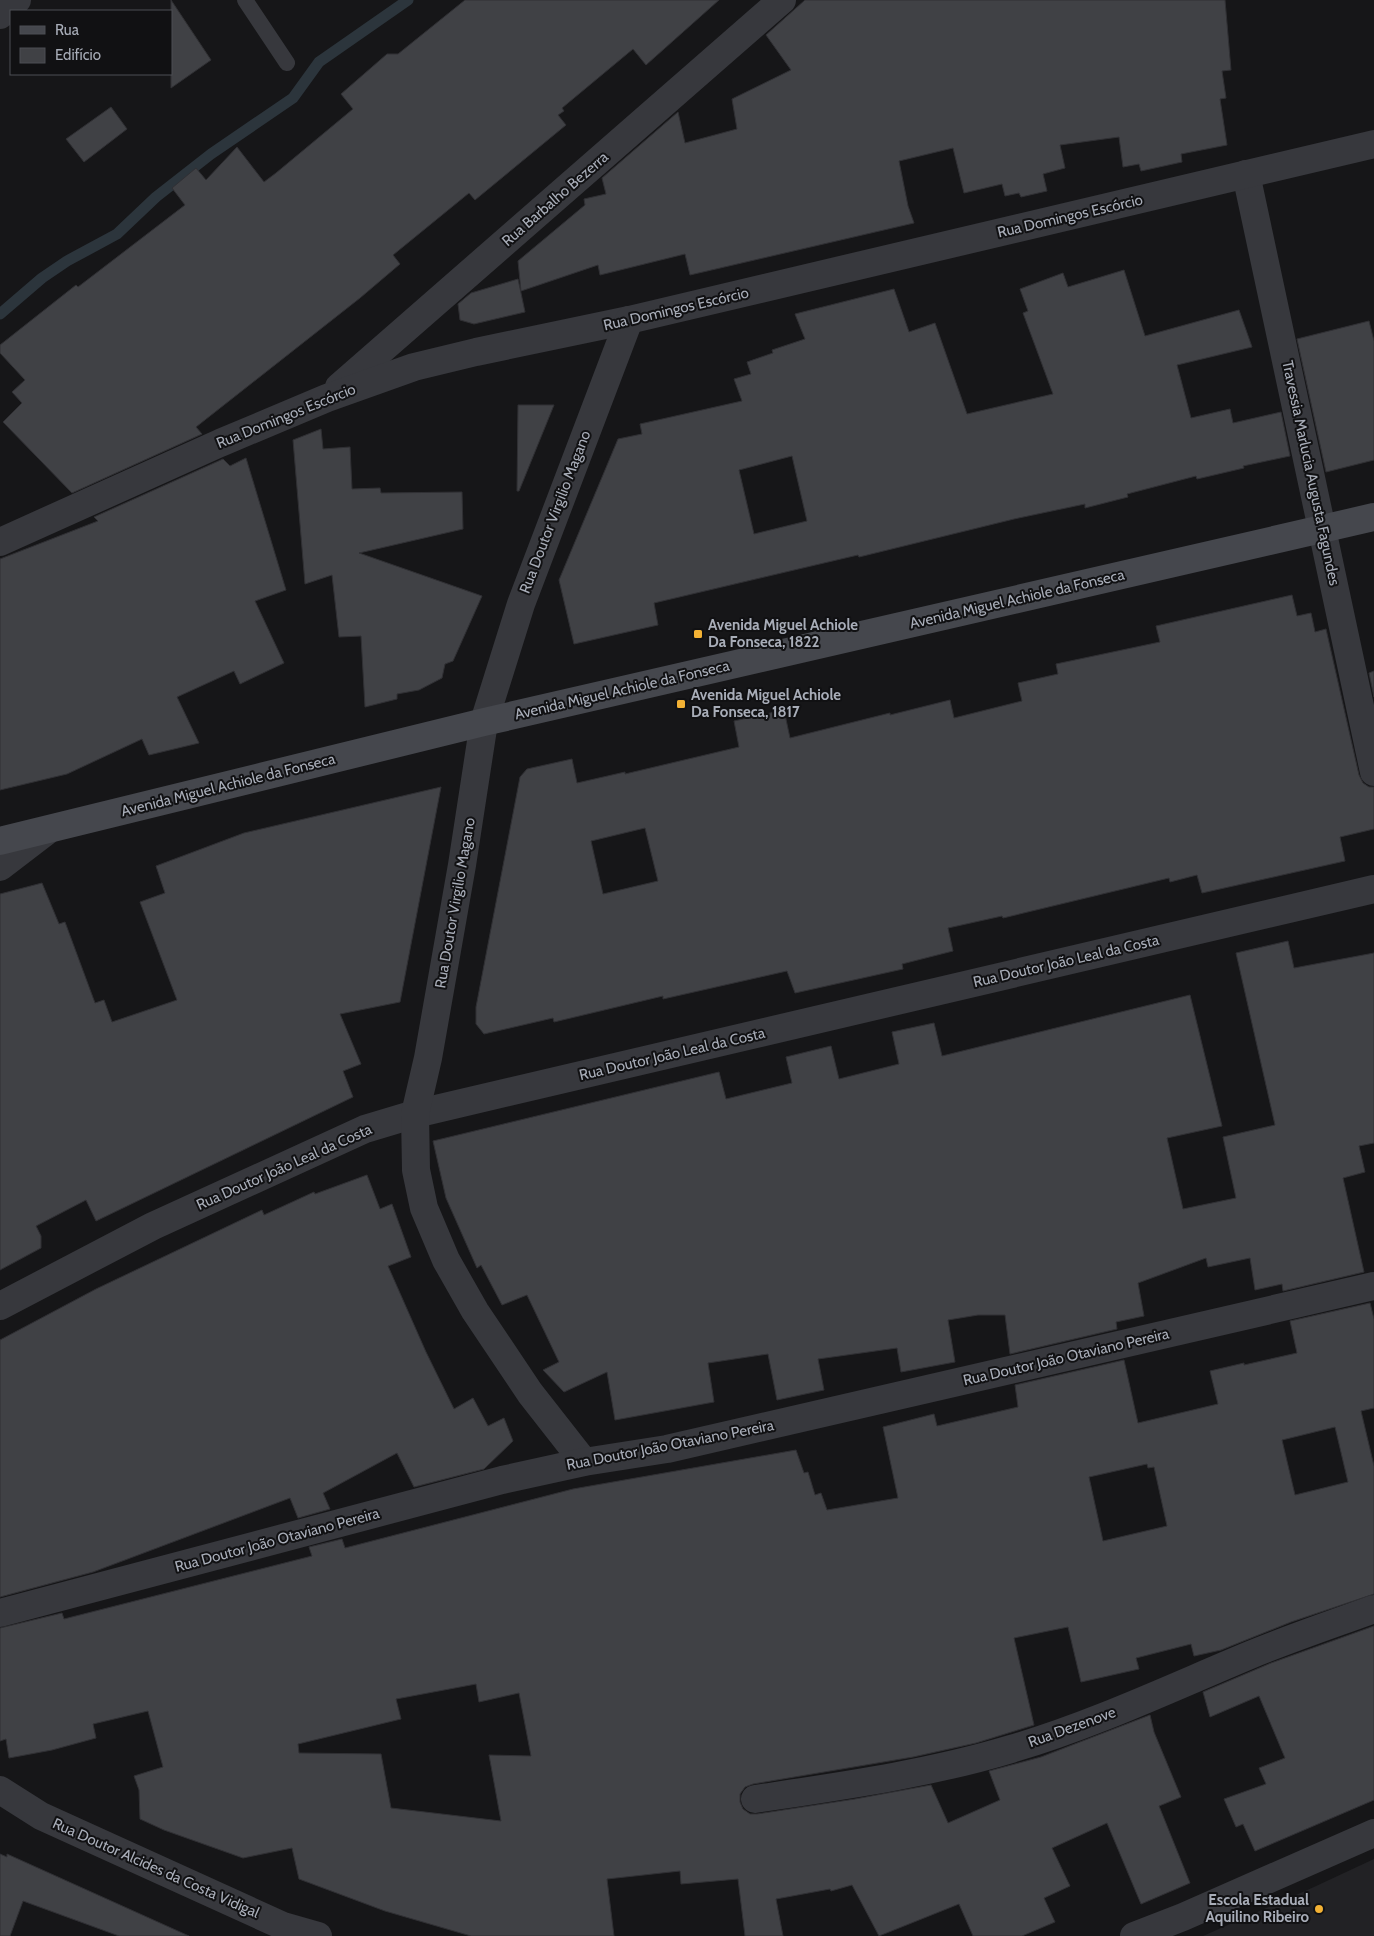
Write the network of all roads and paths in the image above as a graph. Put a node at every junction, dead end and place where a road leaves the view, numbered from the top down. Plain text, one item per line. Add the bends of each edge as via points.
1 (17, 0) edge
2 (246, 0) edge
3 (782, 0) edge
4 (0, 15) edge
5 (287, 63) dead end
6 (1374, 144) edge
7 (1246, 174) junction
8 (629, 320) junction
9 (327, 398) junction
10 (1374, 517) edge
11 (1323, 529) junction
12 (0, 542) edge
13 (484, 722) junction
14 (1374, 772) edge
15 (47, 830) junction
16 (0, 841) edge
17 (0, 867) edge
18 (1374, 889) edge
19 (415, 1114) junction
20 (1374, 1286) edge
21 (0, 1306) edge
22 (584, 1462) junction
23 (1374, 1609) edge
24 (0, 1614) edge
25 (0, 1790) edge
26 (755, 1799) dead end
27 (1374, 1833) edge
28 (318, 1936) edge
29 (1134, 1936) edge

1 - 4 street
2 - 5 lane
3 - 9 street, Rua Barbalho Bezerra
6 - 7 street, Rua Domingos Escórcio
7 - 8 street, Rua Domingos Escórcio
7 - 11 street, Travessia Marlucia Augusta Fagundes
8 - 9 street, Rua Domingos Escórcio via 414,367
8 - 13 street, Rua Doutor Virgilio Magano via 521,604
9 - 12 street, Rua Domingos Escórcio
10 - 11 street, Avenida Miguel Achiole da Fonseca
11 - 13 street, Avenida Miguel Achiole da Fonseca
11 - 14 street, Travessia Marlucia Augusta Fagundes
13 - 15 street, Avenida Miguel Achiole da Fonseca
13 - 19 street, Rua Doutor Virgilio Magano via 462,865
15 - 16 street
15 - 17 street, Avenida Miguel Achiole da Fonseca
18 - 19 street, Rua Doutor João Leal da Costa
19 - 21 street, Rua Doutor João Leal da Costa via 365,1129 153,1226
19 - 22 street, Rua Doutor Virgilio Magano via 416,1170 424,1208 446,1260 475,1311 530,1393
20 - 22 street, Rua Doutor João Otaviano Pereira via 667,1448
22 - 24 street, Rua Doutor João Otaviano Pereira via 493,1482
23 - 26 street, Rua Dezenove via 1253,1654 1094,1721 1012,1749 956,1764
25 - 28 street, Rua Doutor Alcides da Costa Vidigal via 41,1816 283,1926
27 - 29 street

